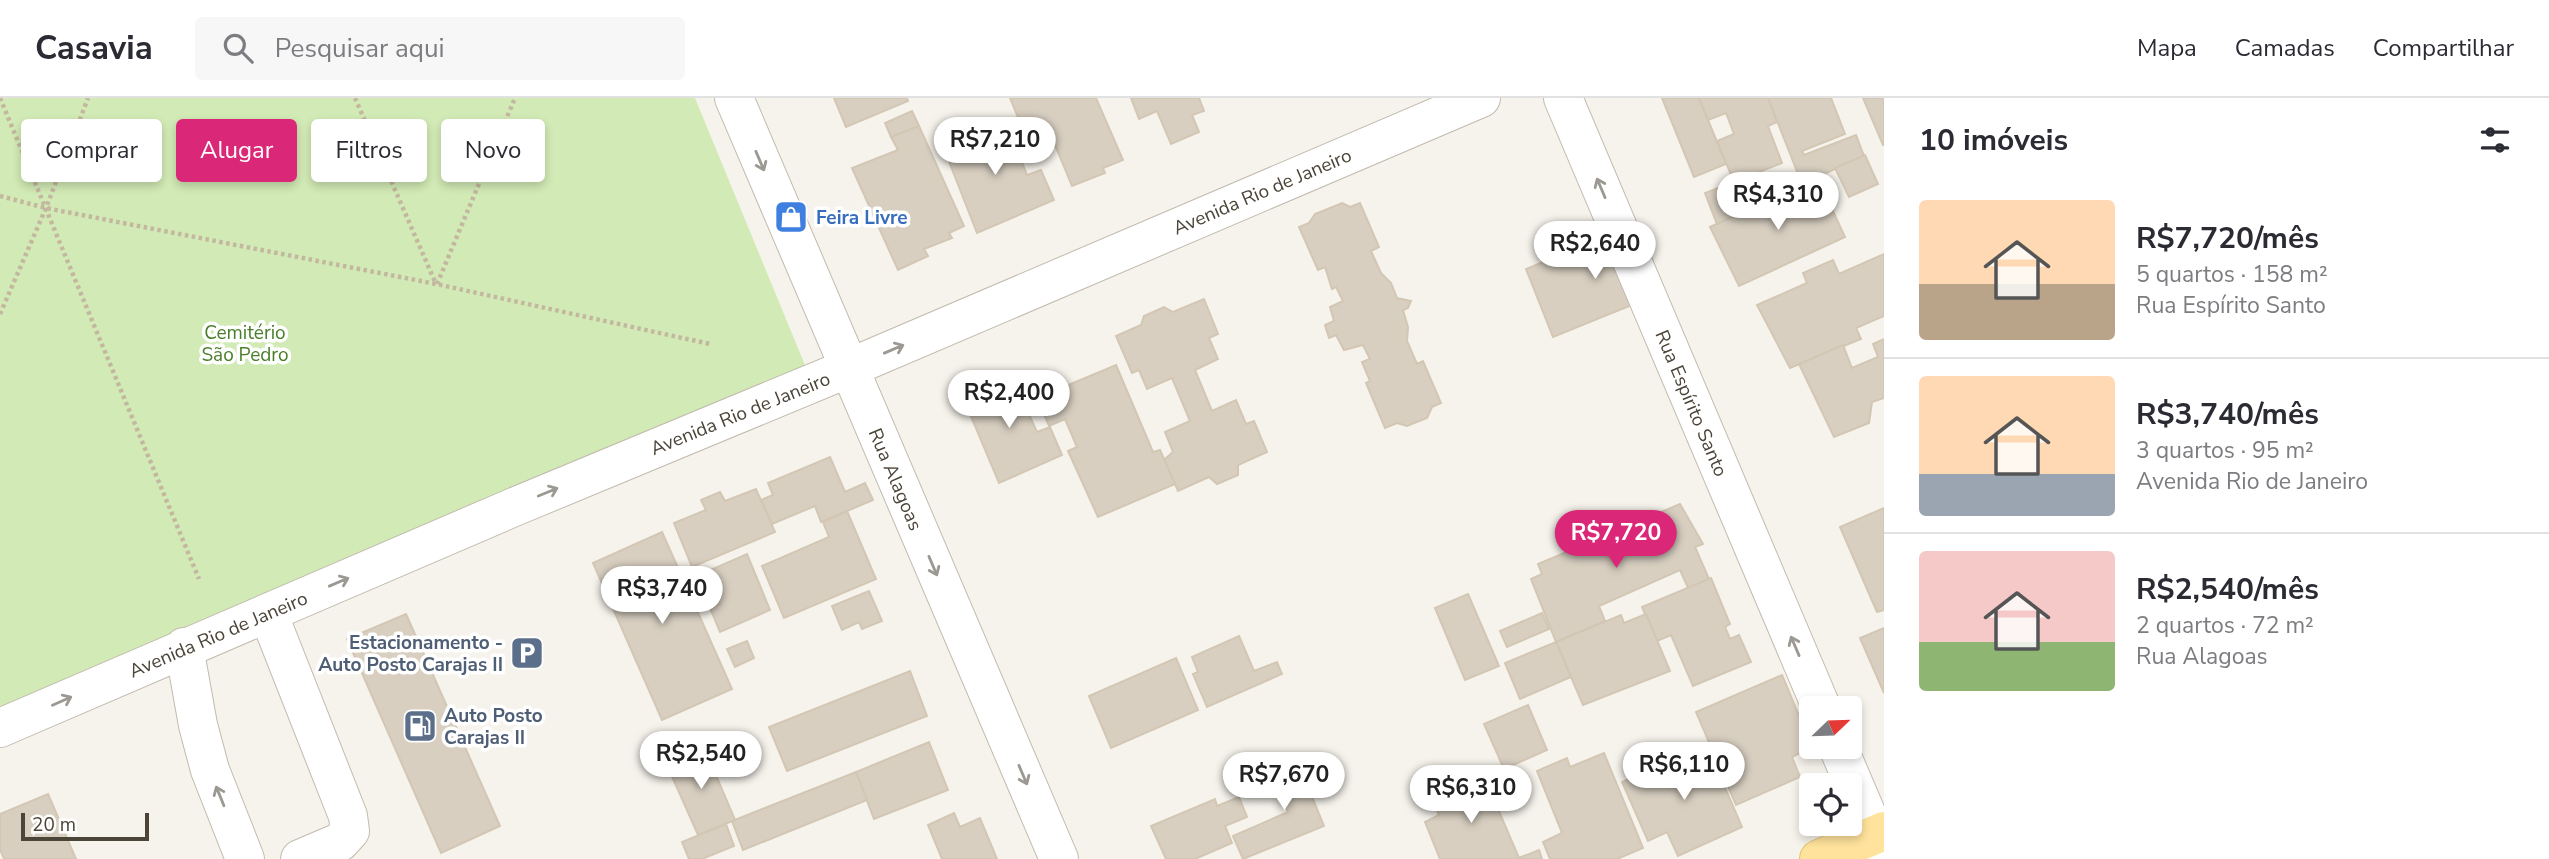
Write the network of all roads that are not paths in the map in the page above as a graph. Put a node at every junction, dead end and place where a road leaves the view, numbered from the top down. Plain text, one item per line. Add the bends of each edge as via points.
1 (734, 98) edge
2 (1481, 98) edge
3 (1563, 98) edge
4 (849, 368) junction
5 (268, 613) junction
6 (184, 647) junction
7 (1816, 696) edge
8 (0, 728) edge
9 (1844, 760) edge
10 (1881, 840) edge
11 (245, 859) edge
12 (300, 859) edge
13 (1059, 859) edge
14 (1819, 859) edge

1 -> 4 street, Rua Alagoas
4 -> 2 street, Avenida Rio de Janeiro
7 -> 3 street, Rua Espírito Santo
5 -> 4 street, Avenida Rio de Janeiro
4 -> 13 street, Rua Alagoas
5 - 6 street, Avenida Rio de Janeiro
5 - 12 street via 350,831 341,842
8 -> 6 street, Avenida Rio de Janeiro
11 -> 6 street via 210,770
9 - 10 street
10 - 14 main road

